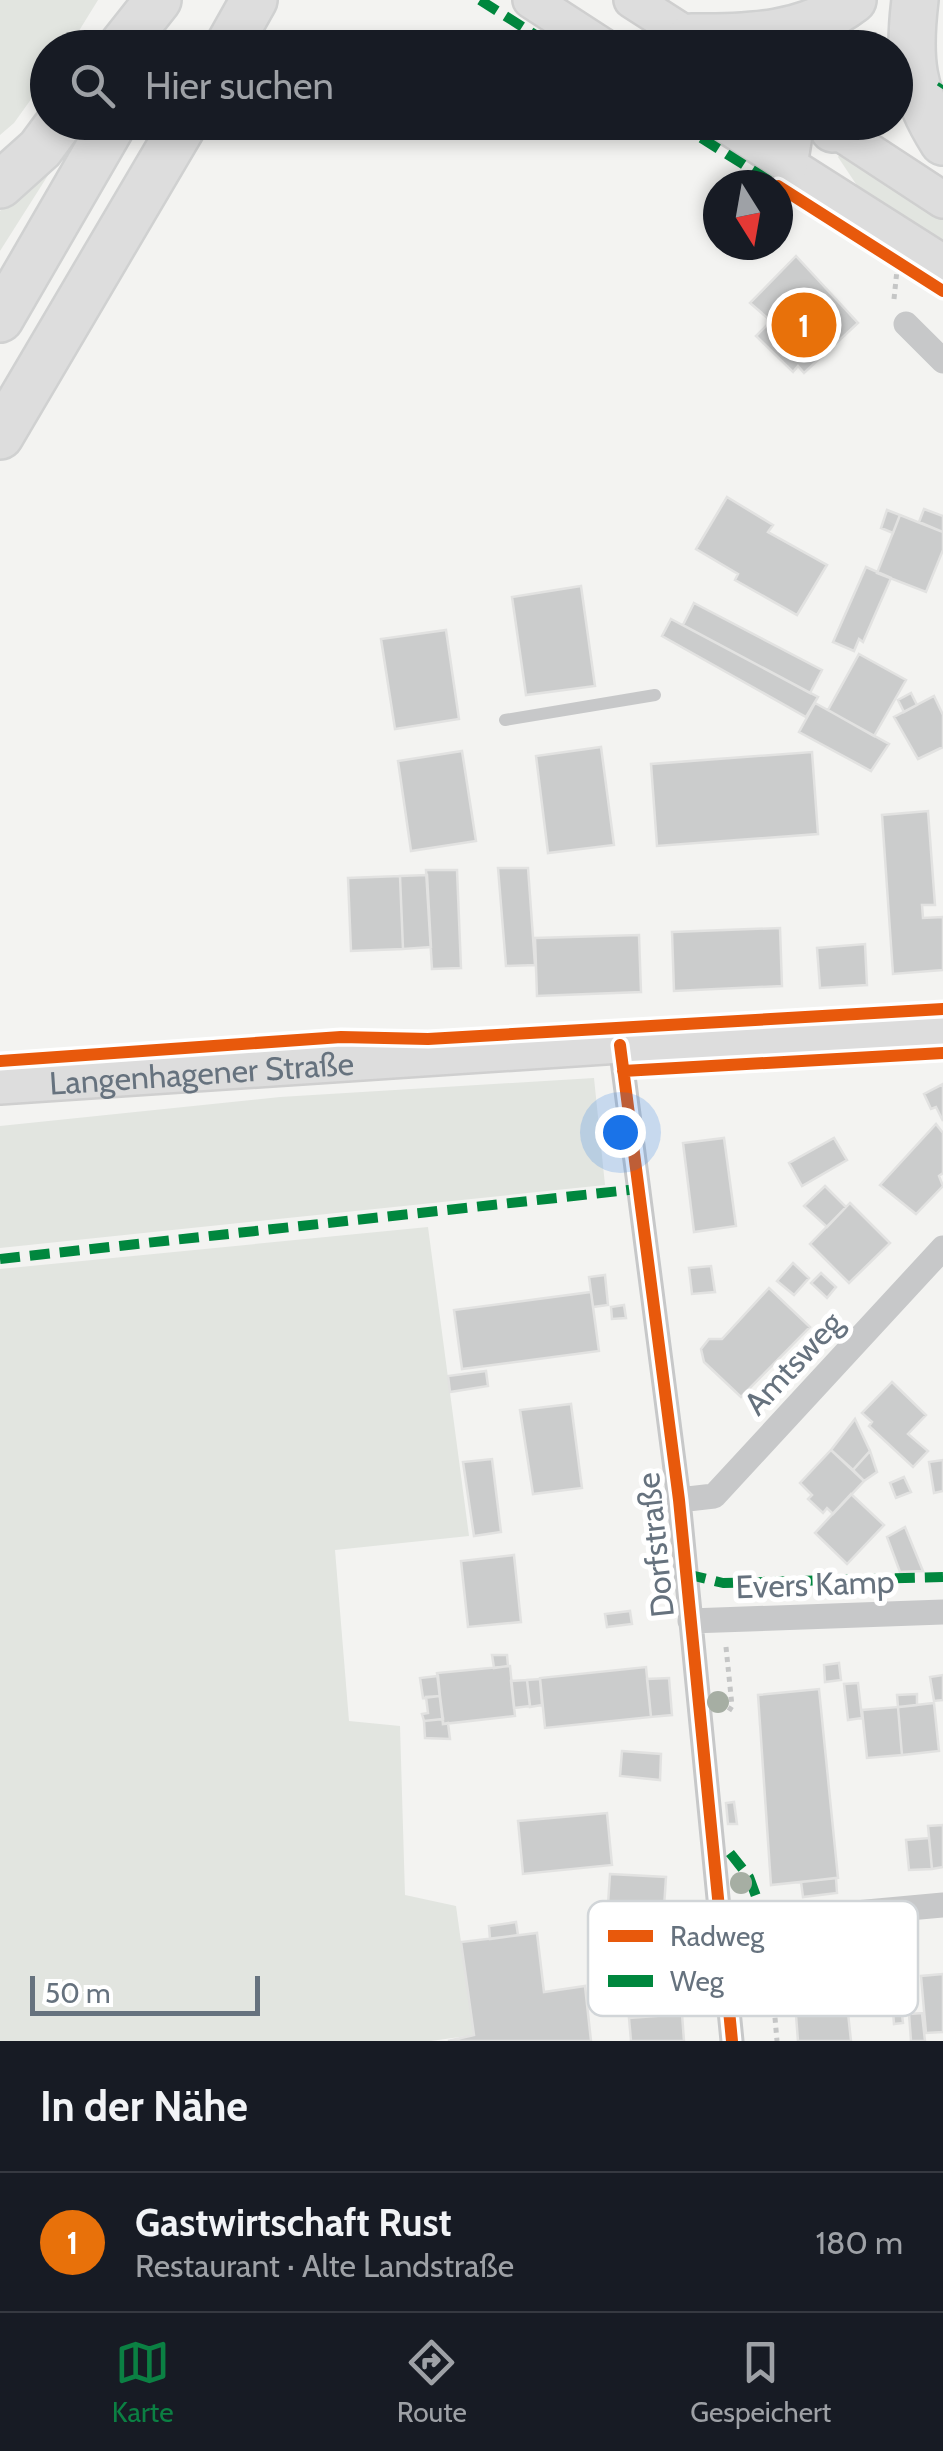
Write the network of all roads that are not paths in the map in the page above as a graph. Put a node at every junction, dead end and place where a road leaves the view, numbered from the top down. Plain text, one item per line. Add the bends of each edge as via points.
1 (158, 0) edge
2 (180, 0) edge
3 (254, 0) edge
4 (532, 0) edge
5 (632, 0) edge
6 (853, 0) edge
7 (865, 0) edge
8 (911, 0) edge
9 (134, 30) edge
10 (164, 30) edge
11 (237, 30) edge
12 (578, 30) edge
13 (680, 30) edge
14 (787, 30) edge
15 (846, 30) edge
16 (892, 30) edge
17 (911, 30) edge
18 (913, 69) edge
19 (47, 140) edge
20 (104, 140) edge
21 (174, 140) edge
22 (749, 140) edge
23 (810, 140) edge
24 (848, 140) edge
25 (943, 142) edge
26 (789, 166) junction
27 (0, 184) edge
28 (943, 200) edge
29 (943, 263) edge
30 (0, 318) edge
31 (906, 324) road end
32 (943, 361) edge
33 (0, 436) edge
34 (655, 695) dead end
35 (504, 720) dead end
36 (943, 1028) edge
37 (620, 1045) junction
38 (0, 1086) edge
39 (943, 1248) edge
40 (679, 1500) junction
41 (943, 1612) edge
42 (690, 1621) junction
43 (719, 1901) edge
44 (943, 1905) edge
45 (918, 1907) edge
46 (730, 2016) edge
47 (732, 2041) edge

1 - 9 highway
2 - 10 highway
3 - 11 highway
4 - 12 main road
5 - 13 main road
6 - 14 highway
7 - 15 highway
8 - 16 highway
8 - 17 highway
18 - 25 highway via 918,98
19 - 27 highway
20 - 30 highway
21 - 33 highway
22 - 26 main road
23 - 26 main road
24 - 28 main road
26 - 29 main road
31 - 32 street
34 - 35 lane
36 - 37 main road, Langenhagener Straße
37 - 38 main road, Langenhagener Straße
37 - 40 street, Dorfstraße
39 - 40 street, Amtsweg via 714,1496
40 - 42 street, Dorfstraße
41 - 42 street, Evers Kamp
42 - 43 street, Dorfstraße
44 - 45 street
46 - 47 street, Dorfstraße

